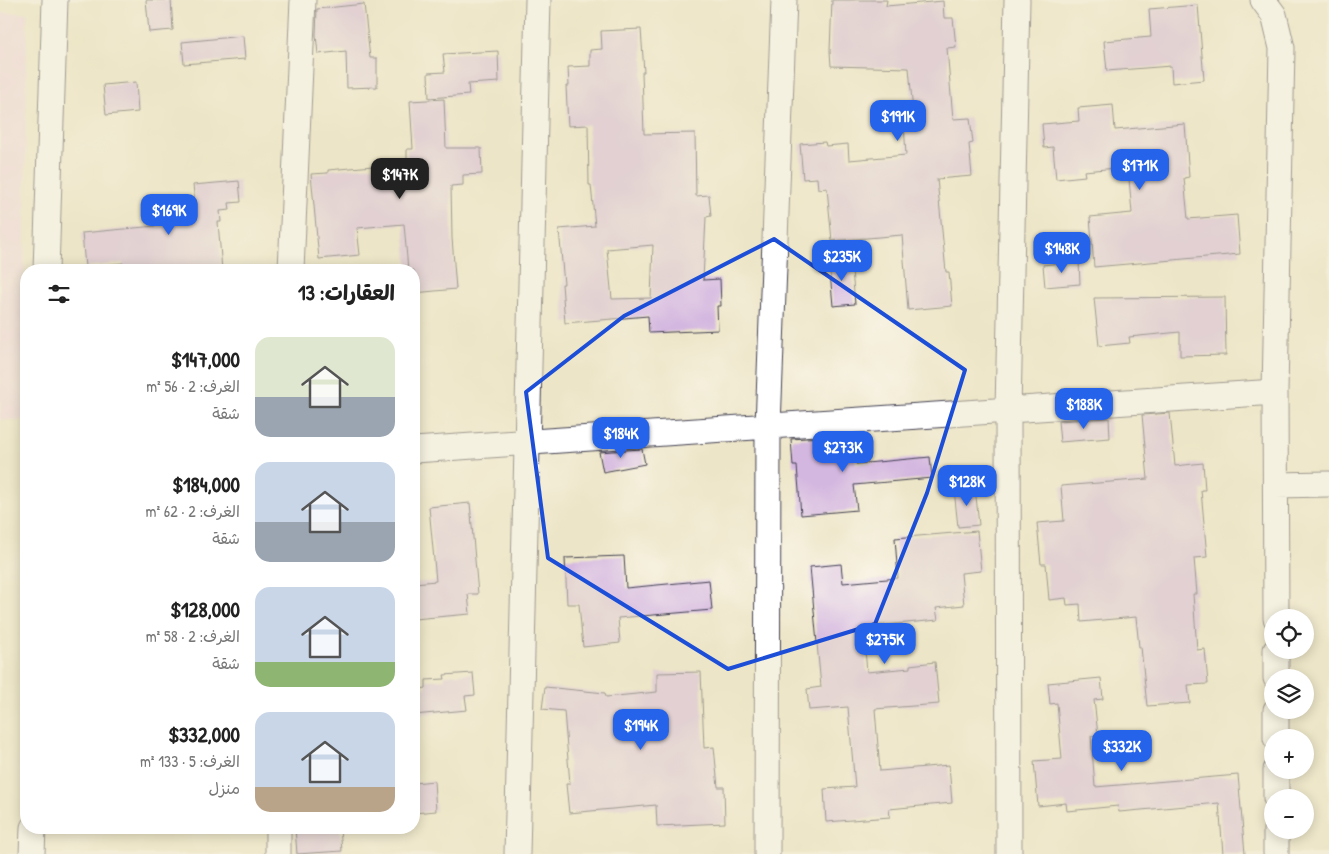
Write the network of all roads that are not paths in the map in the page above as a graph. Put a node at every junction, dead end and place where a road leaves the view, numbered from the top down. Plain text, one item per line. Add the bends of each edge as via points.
1 (55, 0) edge
2 (303, 0) edge
3 (538, 0) edge
4 (784, 0) edge
5 (1017, 0) edge
6 (1263, 0) edge
7 (46, 264) edge
8 (291, 264) edge
9 (1275, 392) junction
10 (1008, 410) junction
11 (768, 426) junction
12 (526, 442) junction
13 (420, 450) edge
14 (1329, 484) edge
15 (1276, 485) junction
16 (1276, 609) edge
17 (33, 834) edge
18 (278, 834) edge
19 (1276, 839) edge
20 (32, 854) edge
21 (278, 854) edge
22 (517, 854) edge
23 (767, 854) edge
24 (1009, 854) edge
25 (1276, 854) edge

1 - 7 street
2 - 8 street
3 - 12 street
4 - 11 street
5 - 10 street
6 - 9 street via 1274,15 1282,48
9 - 10 street
9 - 15 street
10 - 11 street
10 - 24 street
11 - 12 street
11 - 23 street
12 - 13 street
12 - 22 street
14 - 15 street
15 - 16 street
17 - 20 street
18 - 21 street
19 - 25 street

